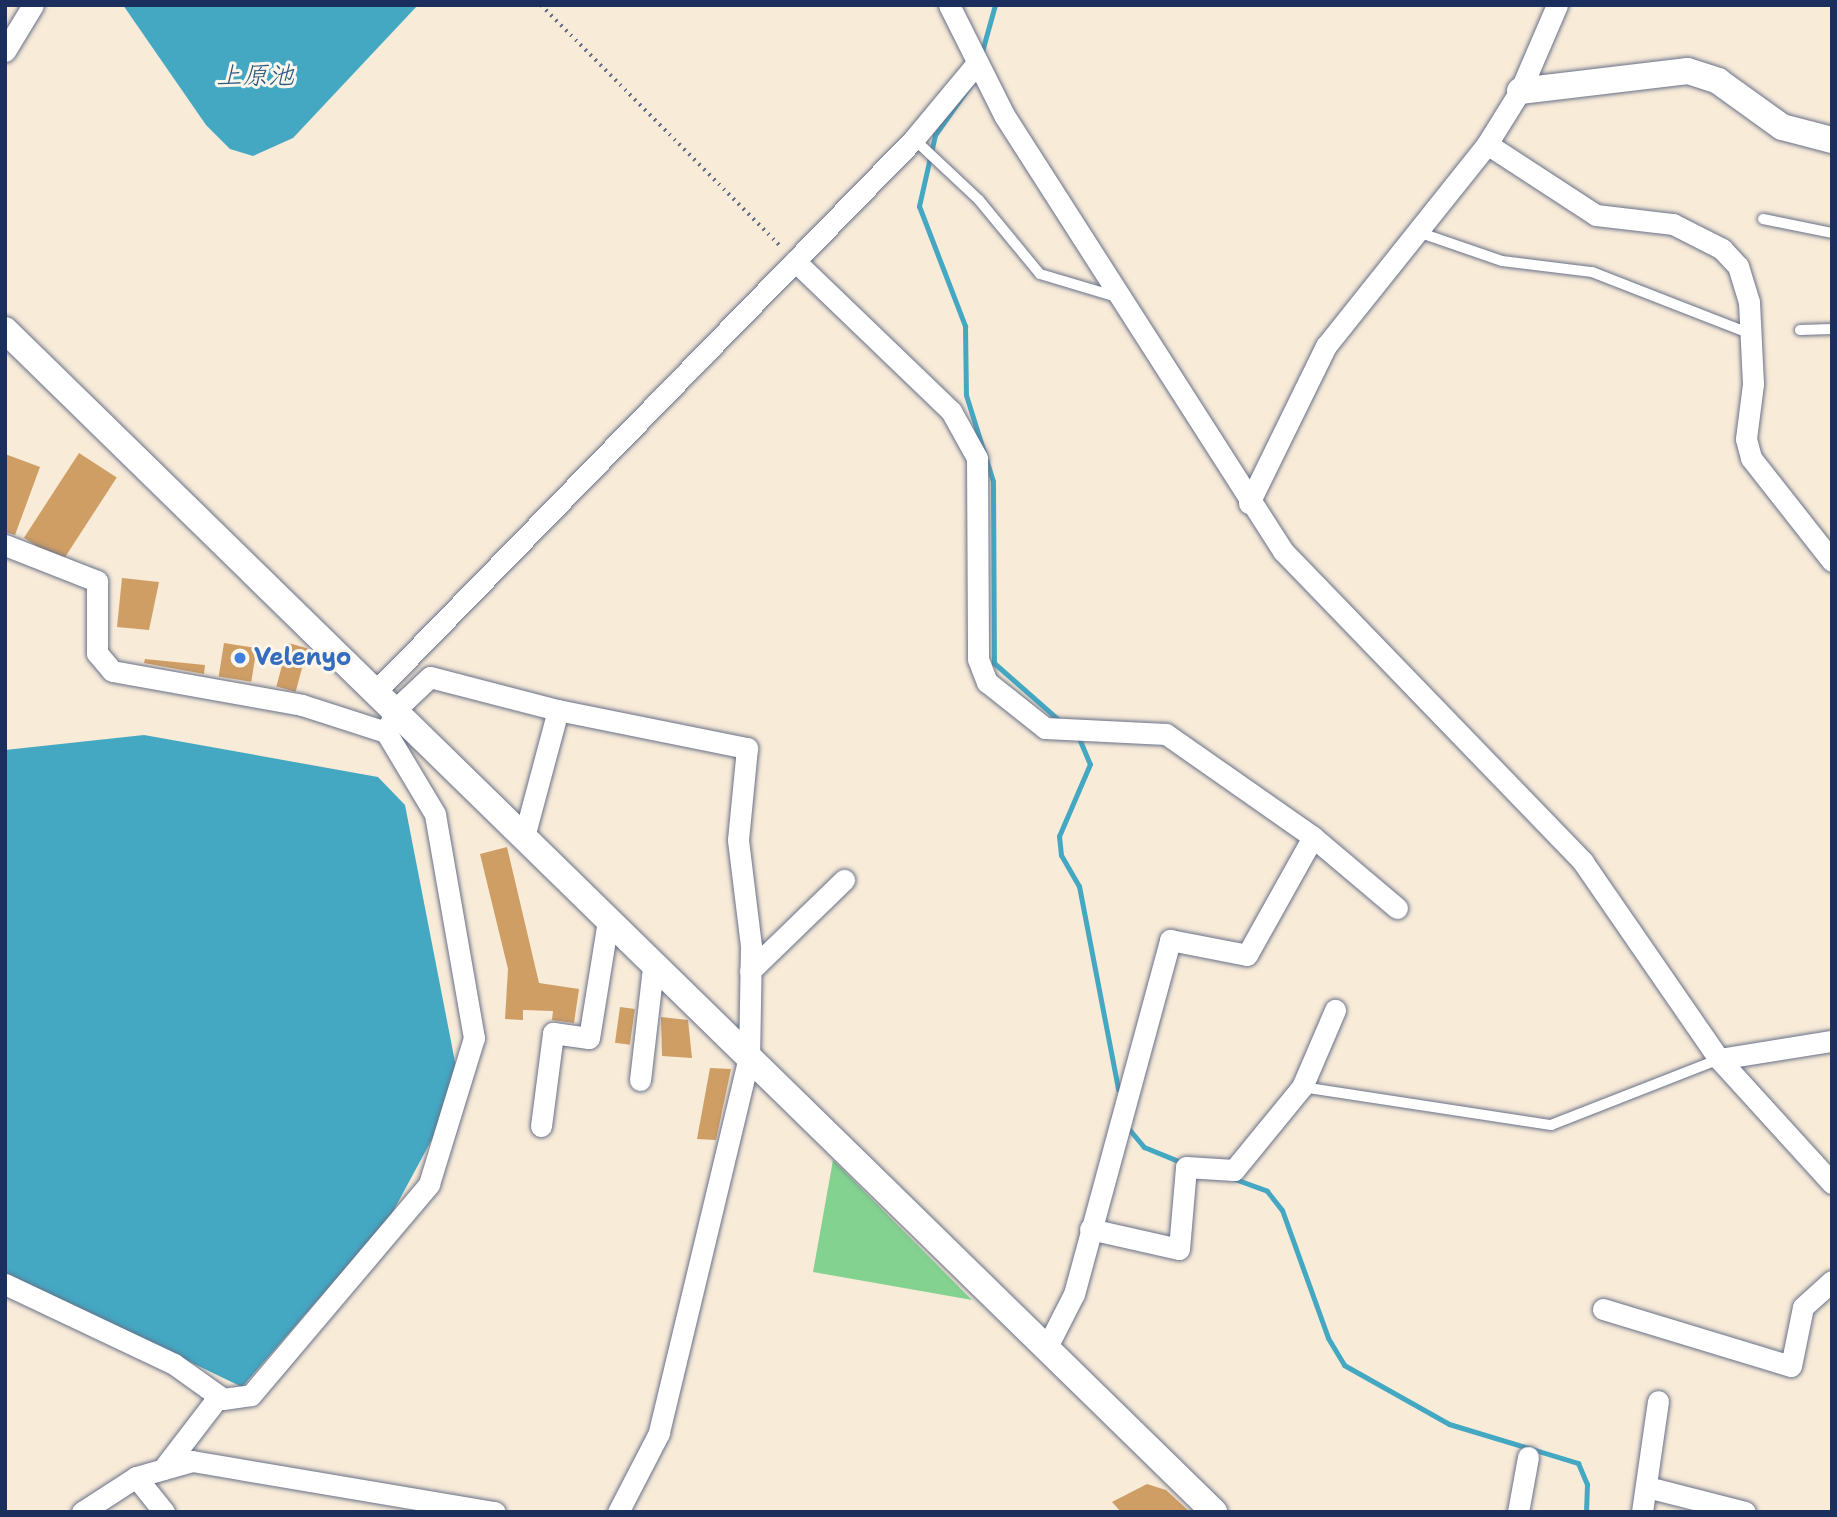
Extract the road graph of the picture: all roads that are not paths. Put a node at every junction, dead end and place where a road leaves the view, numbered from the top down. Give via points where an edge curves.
1 (33, 5) edge
2 (949, 5) edge
3 (1557, 5) edge
4 (5, 51) edge
5 (977, 63) junction
6 (1520, 91) junction
7 (914, 139) junction
8 (1832, 140) edge
9 (1487, 144) junction
10 (1763, 219) dead end
11 (1412, 230) junction
12 (1832, 233) edge
13 (795, 261) junction
14 (1120, 298) junction
15 (1832, 329) edge
16 (5, 330) edge
17 (1800, 330) dead end
18 (1751, 334) junction
19 (1249, 503) junction
20 (5, 545) edge
21 (1832, 561) edge
22 (378, 689) junction
23 (397, 708) junction
24 (558, 710) junction
25 (386, 732) junction
26 (524, 837) junction
27 (1313, 837) junction
28 (844, 880) dead end
29 (1397, 908) dead end
30 (608, 921) junction
31 (653, 968) junction
32 (750, 971) junction
33 (1335, 1010) dead end
34 (1832, 1041) edge
35 (749, 1057) junction
36 (1719, 1059) junction
37 (640, 1080) dead end
38 (1302, 1087) junction
39 (541, 1126) dead end
40 (1832, 1183) edge
41 (1090, 1229) junction
42 (1832, 1281) edge
43 (5, 1284) edge
44 (1603, 1309) dead end
45 (1047, 1347) junction
46 (219, 1396) junction
47 (1658, 1401) dead end
48 (1528, 1457) dead end
49 (163, 1469) junction
50 (136, 1477) junction
51 (1647, 1487) junction
52 (82, 1512) edge
53 (164, 1512) edge
54 (495, 1512) edge
55 (618, 1512) edge
56 (1213, 1512) edge
57 (1518, 1512) edge
58 (1643, 1512) edge
59 (1745, 1512) edge

1 - 4 street
2 - 5 street
3 - 6 street
5 - 7 street
5 - 14 street
6 - 8 street via 1688,71 1718,81 1782,127
6 - 9 street
7 - 13 street
7 - 14 lane via 979,200 1040,274
9 - 11 street
9 - 18 street via 1596,215 1673,224 1722,249 1738,266
10 - 12 lane
11 - 18 lane via 1502,261 1592,272
11 - 19 street via 1325,346
13 - 22 street
13 - 27 street via 951,411 977,458 978,659 987,682 1045,728 1166,734
14 - 19 street
15 - 17 lane
16 - 22 street
18 - 21 street via 1746,419 1751,458
19 - 36 street via 1283,551 1583,862
20 - 25 street via 97,581 97,653 112,671 302,705
22 - 23 street
23 - 24 street via 430,677
23 - 25 street
23 - 26 street
24 - 26 street
24 - 32 street via 747,748 738,840
25 - 46 street via 435,814 474,1038 469,1070 429,1184 251,1395
26 - 30 street
27 - 29 street
27 - 41 street via 1247,955 1170,940
28 - 32 street
30 - 31 street
30 - 39 street via 589,1038 552,1033
31 - 35 street
31 - 37 street
32 - 35 street
33 - 38 street
34 - 36 street
35 - 45 street
35 - 55 street via 659,1433
36 - 38 lane via 1551,1125
36 - 40 street
38 - 41 street via 1234,1170 1186,1167 1179,1249
41 - 45 street via 1073,1294
42 - 44 street via 1802,1307 1791,1366
43 - 46 street via 174,1364
45 - 56 street
46 - 49 street
47 - 51 street
48 - 57 street
49 - 50 street
49 - 54 street via 192,1461
50 - 52 street
50 - 53 street
51 - 58 street
51 - 59 street

